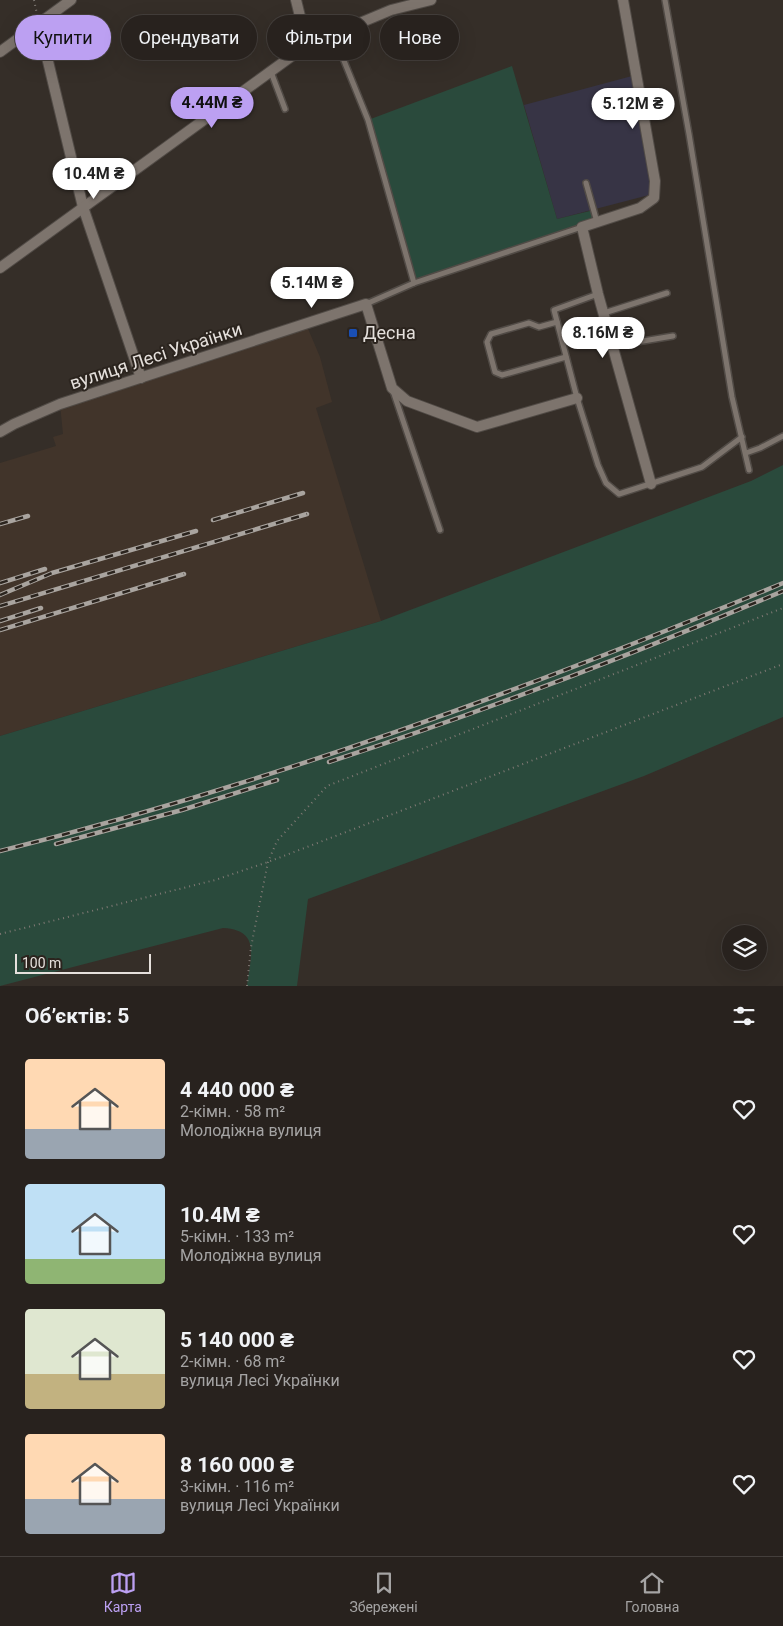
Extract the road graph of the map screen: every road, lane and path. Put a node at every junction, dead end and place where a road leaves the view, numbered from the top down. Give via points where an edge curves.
1 (34, 0) edge
2 (72, 0) edge
3 (296, 0) edge
4 (431, 0) edge
5 (623, 0) edge
6 (665, 0) edge
7 (37, 15) edge
8 (51, 15) edge
9 (299, 15) edge
10 (370, 19) edge
11 (15, 41) edge
12 (0, 52) edge
13 (48, 60) edge
14 (285, 60) edge
15 (344, 60) edge
16 (270, 71) junction
17 (286, 109) dead end
18 (586, 183) dead end
19 (83, 206) junction
20 (597, 222) junction
21 (582, 227) junction
22 (0, 268) edge
23 (414, 283) junction
24 (667, 292) dead end
25 (598, 294) junction
26 (366, 304) junction
27 (604, 313) junction
28 (557, 322) junction
29 (673, 336) dead end
30 (613, 346) junction
31 (566, 356) junction
32 (141, 378) junction
33 (392, 388) junction
34 (577, 398) junction
35 (0, 432) edge
36 (783, 436) edge
37 (742, 437) junction
38 (746, 453) junction
39 (749, 470) dead end
40 (651, 484) junction
41 (440, 530) dead end
42 (783, 608) edge
43 (783, 664) edge
44 (268, 862) junction
45 (0, 934) edge
46 (247, 986) edge

1 - 7 path
2 - 8 street
3 - 9 street
4 - 10 street
5 - 20 street via 655,181 654,198 640,208
6 - 37 lane via 732,397
11 - 12 street
13 - 19 street
14 - 16 street
15 - 23 lane via 368,120
16 - 17 lane
16 - 19 street
18 - 20 lane
19 - 22 street
19 - 32 street
20 - 21 street
21 - 23 lane
21 - 25 street
23 - 26 lane
24 - 27 lane
25 - 27 street
25 - 28 lane via 554,310
26 - 32 street, вулиця Лесі Українки
26 - 33 street
27 - 30 street
28 - 31 lane
28 - 31 lane via 539,327 529,323 491,334 487,342 495,372 502,375
29 - 30 lane
30 - 40 street
31 - 34 lane
32 - 35 street, вулиця Лесі Українки via 60,404
33 - 34 street via 407,401 477,427
33 - 41 lane
34 - 40 lane via 606,483 620,494
36 - 38 lane
37 - 38 lane
37 - 40 lane via 702,468
38 - 39 lane
42 - 44 path via 332,782 277,841
43 - 44 path
44 - 45 path via 215,880
44 - 46 path via 251,947

